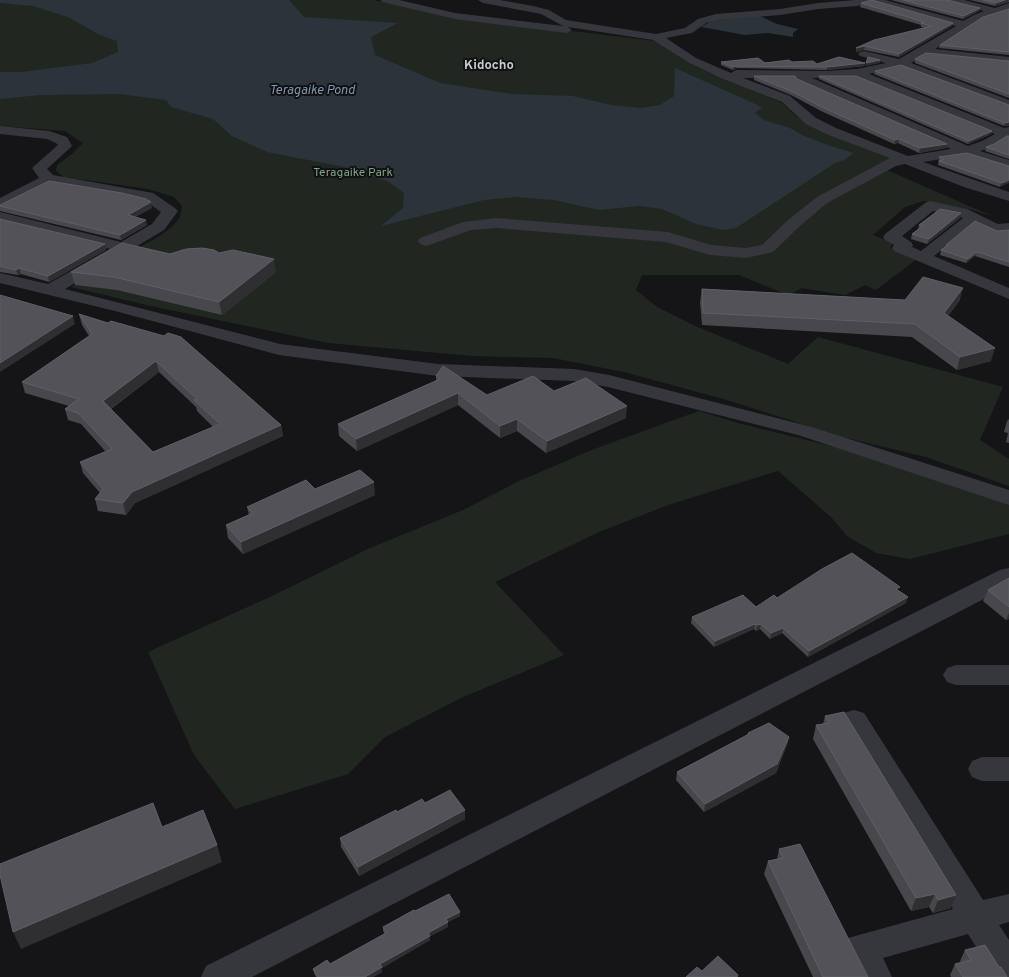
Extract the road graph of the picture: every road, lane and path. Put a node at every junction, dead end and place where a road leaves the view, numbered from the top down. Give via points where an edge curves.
1 (386, 0) edge
2 (483, 0) edge
3 (869, 0) edge
4 (874, 0) edge
5 (951, 0) edge
6 (1009, 6) edge
7 (992, 10) junction
8 (964, 25) junction
9 (651, 36) junction
10 (923, 51) junction
11 (1009, 51) edge
12 (864, 54) edge
13 (1004, 60) edge
14 (901, 62) junction
15 (986, 68) edge
16 (857, 73) junction
17 (725, 76) junction
18 (794, 76) junction
19 (974, 77) edge
20 (963, 86) junction
21 (1009, 104) edge
22 (0, 130) edge
23 (24, 132) junction
24 (1008, 133) edge
25 (0, 142) edge
26 (967, 151) junction
27 (908, 160) junction
28 (1009, 166) edge
29 (48, 179) junction
30 (1009, 197) edge
31 (0, 204) edge
32 (0, 217) edge
33 (974, 217) junction
34 (1009, 228) edge
35 (426, 241) dead end
36 (124, 247) junction
37 (922, 258) junction
38 (1009, 276) edge
39 (9, 281) edge
40 (49, 291) junction
41 (1002, 291) edge
42 (0, 293) edge
43 (1009, 498) edge
44 (1009, 576) edge
45 (956, 675) dead end
46 (1009, 675) edge
47 (854, 721) dead end
48 (1009, 908) edge
49 (976, 917) junction
50 (1009, 970) edge
51 (218, 977) edge
52 (875, 977) edge

1 - 9 street via 483,20 581,32
2 - 9 street via 533,8 563,23
3 - 9 street via 780,12 716,17 702,21 688,31
4 - 8 street
5 - 7 street
6 - 7 street
7 - 8 street
8 - 10 street
9 - 17 street
10 - 13 street
10 - 14 street
11 - 13 street
12 - 14 street
13 - 15 street
14 - 16 street
14 - 20 street
16 - 18 street
16 - 24 street
17 - 18 street
17 - 27 street via 786,99 811,121 831,131
18 - 26 street
19 - 20 street
20 - 21 street
22 - 23 street
23 - 25 street
23 - 29 street via 62,140 65,146 39,168
24 - 26 street
26 - 27 street
26 - 28 street
27 - 30 street
27 - 35 street via 892,162 822,200 767,249 746,253 710,250 668,237 496,223 469,225
29 - 31 street
29 - 36 street via 148,196 170,211 158,228
32 - 36 street
33 - 34 street via 996,229
33 - 37 street
33 - 37 street via 930,206 891,237 905,245 900,248
36 - 40 street
37 - 41 street
38 - 41 street
39 - 40 street
39 - 42 street
40 - 43 street via 279,349 438,370 574,375 608,382 805,431
44 - 51 street
45 - 46 street
47 - 49 street
48 - 49 street
49 - 50 street
49 - 52 street via 860,949

